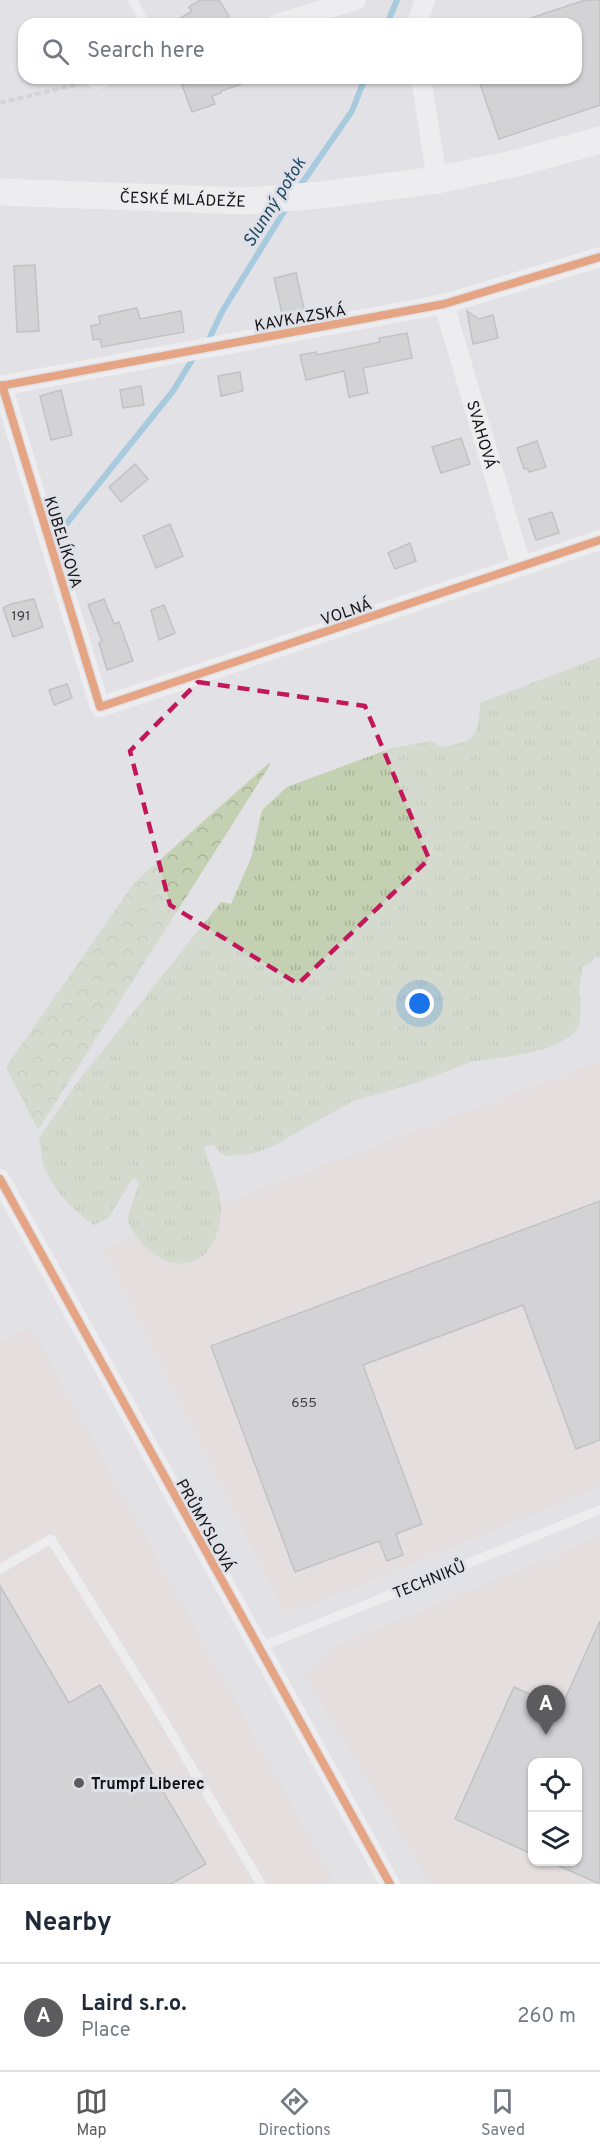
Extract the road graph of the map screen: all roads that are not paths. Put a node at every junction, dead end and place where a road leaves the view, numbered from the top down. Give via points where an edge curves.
1 (133, 0) edge
2 (356, 0) edge
3 (425, 0) edge
4 (142, 18) edge
5 (298, 18) edge
6 (419, 18) edge
7 (422, 84) edge
8 (600, 140) edge
9 (437, 180) junction
10 (0, 192) edge
11 (600, 257) edge
12 (444, 304) junction
13 (1, 385) edge
14 (600, 540) edge
15 (521, 566) junction
16 (100, 707) joint
17 (0, 1179) edge
18 (600, 1510) edge
19 (0, 1569) edge
20 (258, 1648) junction
21 (261, 1884) edge
22 (390, 1884) edge

1 - 4 lane
2 - 5 street
3 - 6 street
7 - 9 street
8 - 9 street, ČESKÉ MLÁDEŽE
9 - 10 street, ČESKÉ MLÁDEŽE via 247,201
11 - 12 street, KAVKAZSKÁ
12 - 13 street, KAVKAZSKÁ
12 - 15 street, SVAHOVÁ
13 - 16 street, KUBELÍKOVA
14 - 15 street, VOLNÁ
15 - 16 street, VOLNÁ
17 - 20 street, PRŮMYSLOVÁ
18 - 20 lane, TECHNIKŮ
19 - 21 lane via 51,1539
20 - 22 street, PRŮMYSLOVÁ

